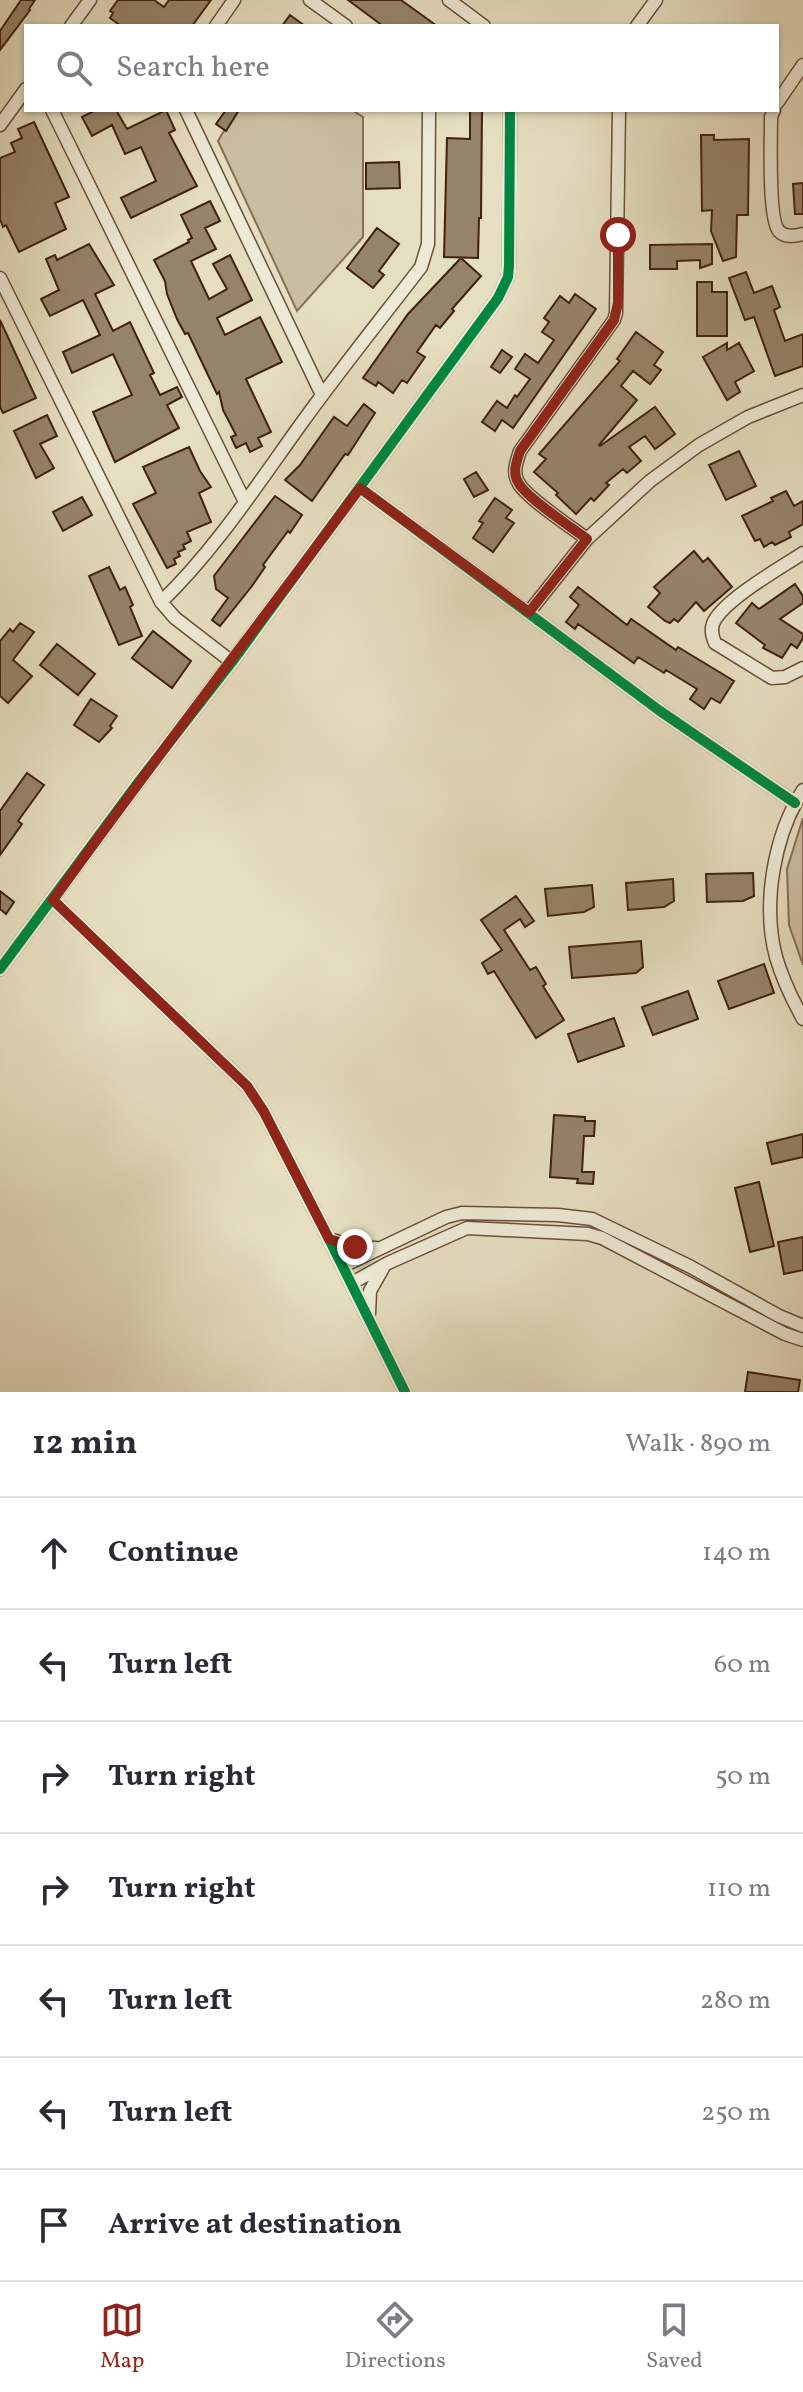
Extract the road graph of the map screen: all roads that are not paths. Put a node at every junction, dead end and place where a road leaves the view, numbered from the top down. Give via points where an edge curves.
1 (90, 0) edge
2 (234, 0) edge
3 (310, 0) edge
4 (656, 0) edge
5 (451, 1) edge
6 (72, 24) edge
7 (217, 24) edge
8 (343, 24) edge
9 (481, 24) edge
10 (638, 24) edge
11 (803, 65) edge
12 (24, 92) edge
13 (779, 100) edge
14 (53, 112) edge
15 (187, 112) edge
16 (429, 112) edge
17 (510, 112) edge
18 (619, 112) edge
19 (773, 112) edge
20 (0, 125) edge
21 (803, 234) edge
22 (0, 278) edge
23 (322, 395) junction
24 (803, 395) edge
25 (360, 488) junction
26 (245, 502) junction
27 (587, 539) junction
28 (803, 553) edge
29 (161, 602) junction
30 (529, 612) junction
31 (232, 662) junction
32 (803, 668) edge
33 (803, 790) edge
34 (795, 803) junction
35 (53, 900) junction
36 (0, 969) edge
37 (803, 1019) edge
38 (329, 1239) junction
39 (385, 1247) junction
40 (388, 1263) junction
41 (343, 1266) junction
42 (352, 1283) junction
43 (369, 1318) junction
44 (803, 1326) edge
45 (803, 1340) edge
46 (405, 1392) edge

1 - 6 street
2 - 7 street
3 - 8 street
4 - 10 street
5 - 9 street
11 - 13 street
12 - 20 street
14 - 26 street
15 - 23 street
16 - 23 street via 424,261
17 - 25 street via 509,266 504,287
18 - 27 street via 614,320 520,451 515,467 524,489
19 - 21 street via 773,218 781,233
22 - 29 street
23 - 26 street
24 - 27 street via 748,417 699,445
25 - 30 street
25 - 31 street
26 - 29 street
27 - 30 street
28 - 32 street via 745,593 717,617 712,630 715,643 772,678
29 - 31 street
30 - 34 street via 660,711
31 - 35 street
33 - 34 street
34 - 37 street via 772,874 772,926 776,955
35 - 36 street
35 - 38 street via 247,1086
38 - 39 street via 361,1249
38 - 41 street
39 - 41 street
39 - 44 street via 462,1213 592,1219
40 - 42 street
40 - 43 street via 370,1291
40 - 45 street via 467,1228 588,1234
41 - 42 street
42 - 43 street
43 - 46 street

